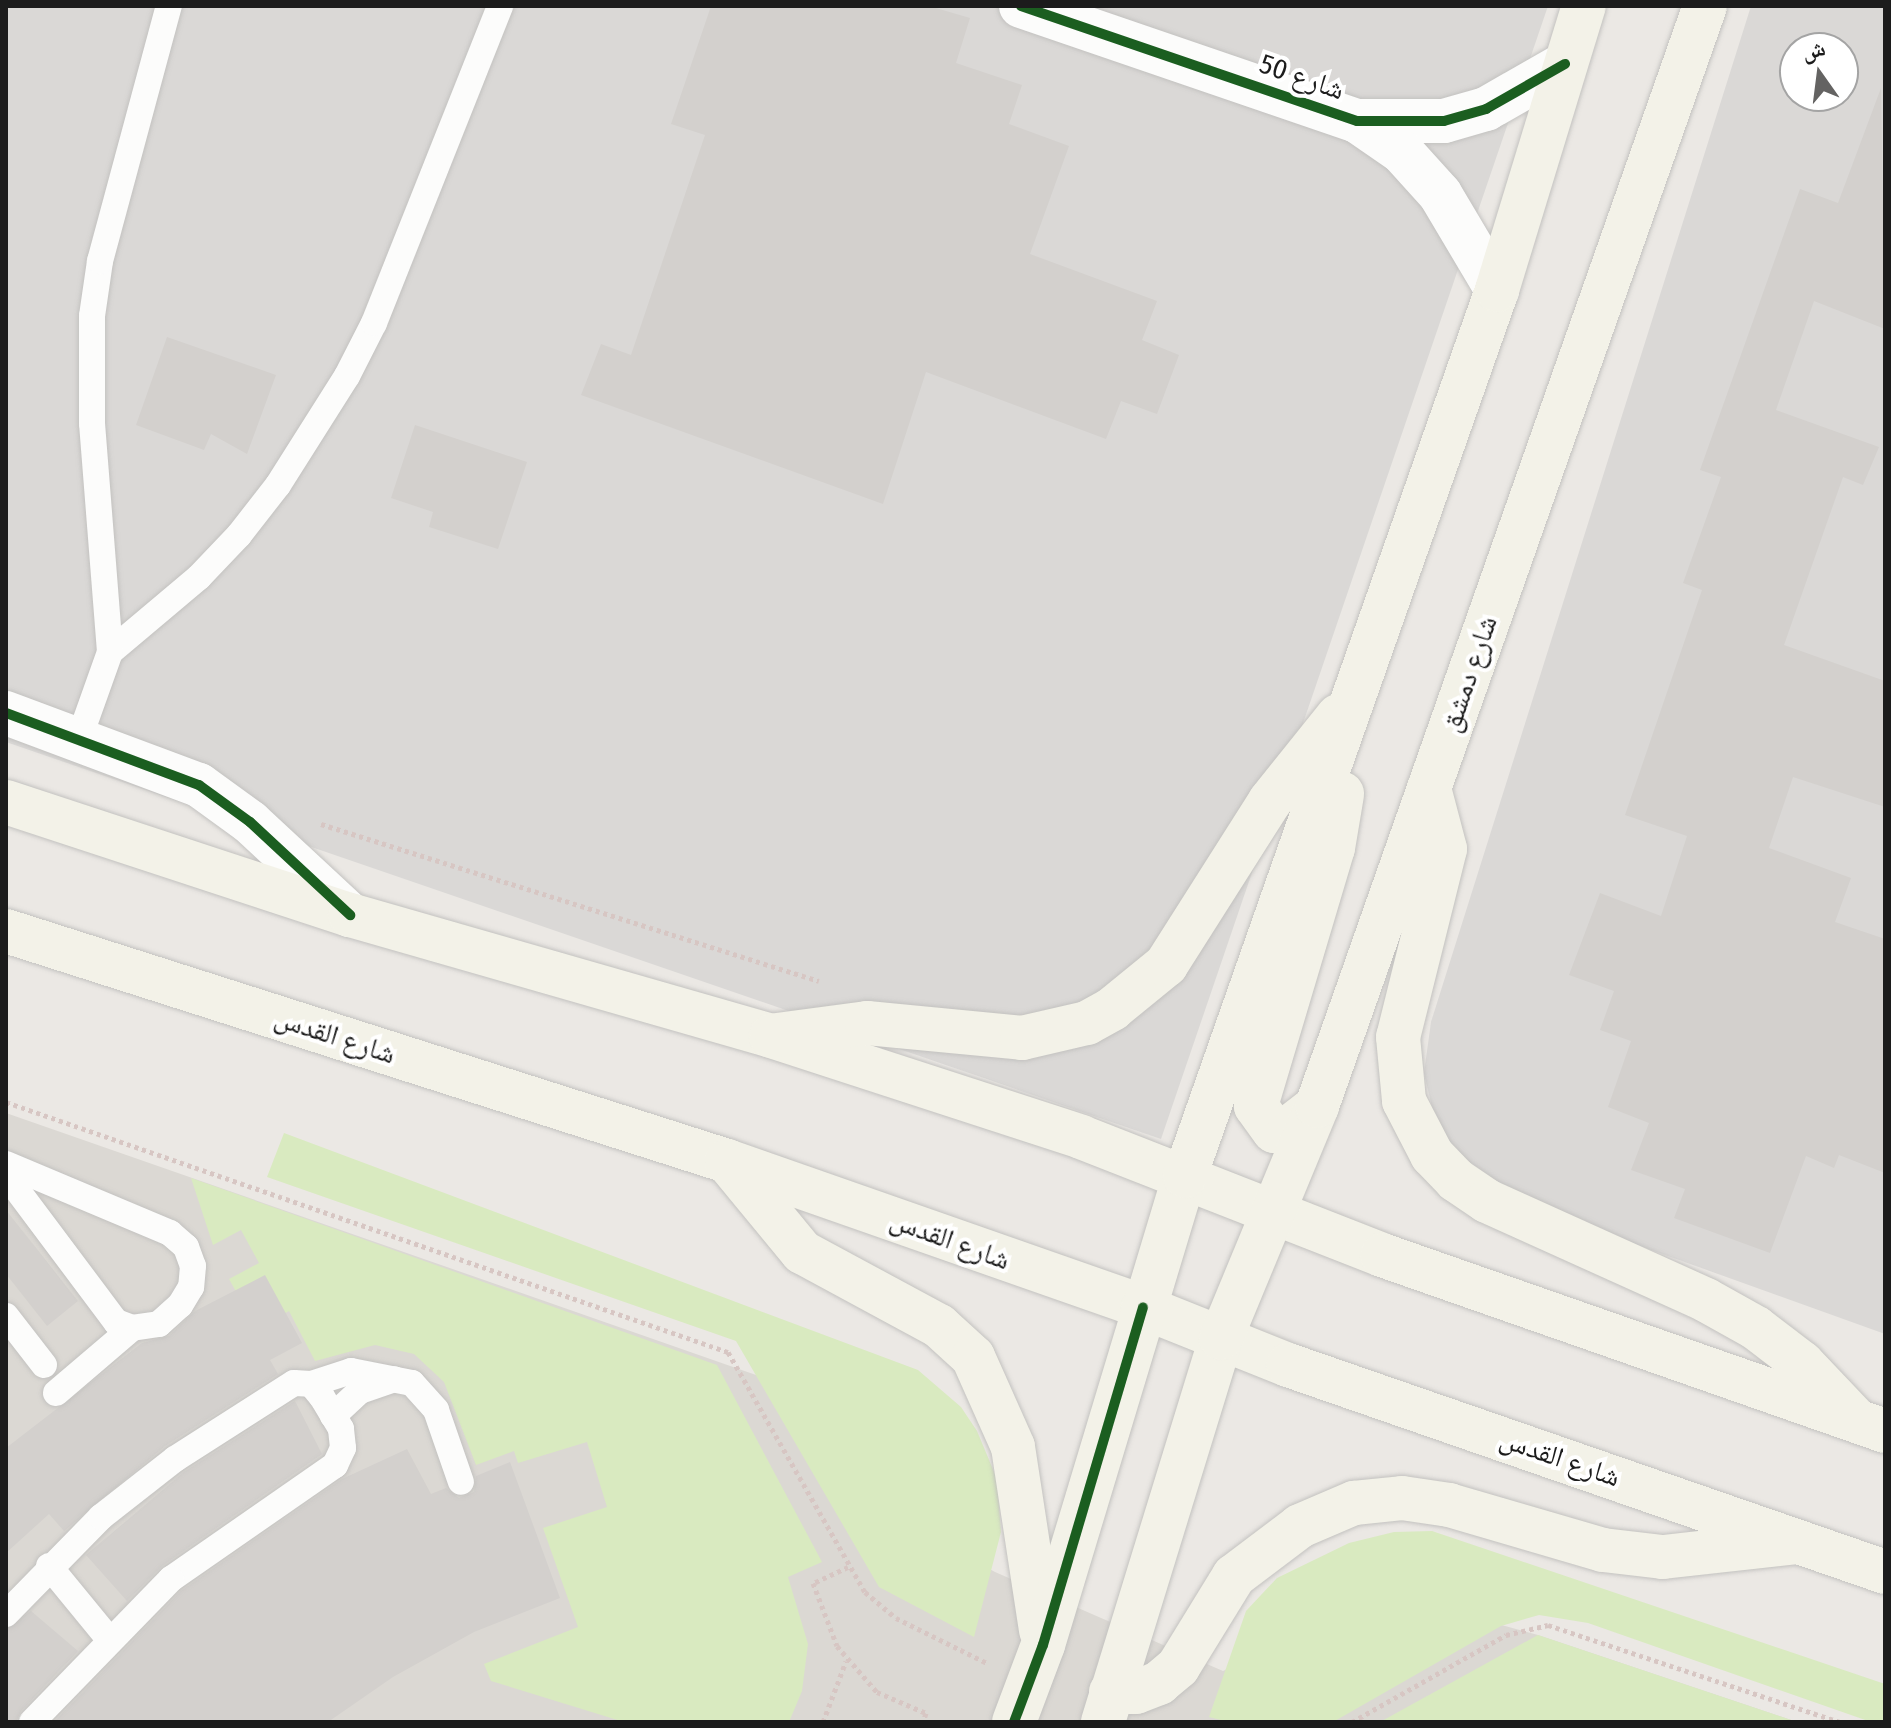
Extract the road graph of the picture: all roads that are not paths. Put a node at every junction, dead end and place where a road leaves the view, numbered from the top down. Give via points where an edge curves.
1 (169, 6) edge
2 (500, 6) edge
3 (1021, 6) edge
4 (1584, 6) edge
5 (1705, 6) edge
6 (1565, 64) junction
7 (1357, 121) junction
8 (1497, 290) junction
9 (110, 652) junction
10 (6, 713) edge
11 (1342, 724) junction
12 (79, 739) junction
13 (1429, 788) junction
14 (6, 802) edge
15 (350, 915) junction
16 (6, 931) edge
17 (771, 1036) junction
18 (1317, 1106) junction
19 (727, 1161) junction
20 (6, 1164) edge
21 (6, 1175) edge
22 (1185, 1176) junction
23 (1274, 1210) junction
24 (1143, 1307) junction
25 (6, 1316) edge
26 (132, 1328) junction
27 (1221, 1338) junction
28 (44, 1365) dead end
29 (394, 1379) junction
30 (311, 1384) junction
31 (56, 1393) dead end
32 (333, 1416) junction
33 (1872, 1427) edge
34 (461, 1482) dead end
35 (1803, 1541) junction
36 (49, 1566) junction
37 (1885, 1572) edge
38 (6, 1614) edge
39 (109, 1639) junction
40 (1028, 1683) edge
41 (1107, 1707) edge
42 (32, 1722) edge

1 - 9 lane via 100,261 92,316 92,423
2 - 9 lane via 374,323 347,376 278,485 239,535 199,577
3 - 7 street, شارع 50
4 - 6 main road
5 - 13 main road, شارع دمشق
6 - 7 street, شارع 50 via 1486,109 1444,121
6 - 8 main road
7 - 8 street, شارع 50 via 1402,152 1440,194
8 - 11 main road
9 - 12 lane
10 - 12 street
11 - 17 main road via 1270,801 1166,965 1087,1023 1022,1038 867,1023 815,1026
11 - 18 main road via 1340,820 1256,1106 1274,1131 1289,1128
11 - 22 main road
12 - 15 street via 171,771 225,802
13 - 18 main road, شارع دمشق
13 - 33 main road via 1445,849 1398,1048 1404,1101 1432,1155 1487,1201 1756,1328
14 - 15 main road
15 - 17 main road
16 - 19 main road, شارع القدس
17 - 22 main road
18 - 23 main road, شارع دمشق
19 - 24 main road, شارع القدس
19 - 40 main road via 802,1252 939,1326 973,1357 1002,1411 1013,1447
20 - 26 lane via 170,1233 186,1247 193,1266 191,1287 180,1305 159,1324
21 - 26 lane via 103,1312
22 - 23 main road
22 - 24 main road
23 - 27 main road, شارع دمشق
23 - 33 main road via 1382,1255
24 - 27 main road, شارع القدس
24 - 40 main road
25 - 28 lane
26 - 31 lane
27 - 35 main road, شارع القدس
27 - 41 main road, شارع دمشق
29 - 30 lane via 351,1371
29 - 32 lane via 360,1391
29 - 34 lane via 427,1394
30 - 32 lane
30 - 36 lane via 294,1383 279,1391 175,1459
32 - 39 lane via 343,1448 335,1465 182,1570
35 - 37 main road, شارع القدس
35 - 41 main road via 1663,1557 1603,1550 1449,1505 1402,1498 1354,1503 1300,1526 1234,1576 1178,1667 1159,1683
36 - 38 lane
36 - 39 lane
39 - 42 lane

